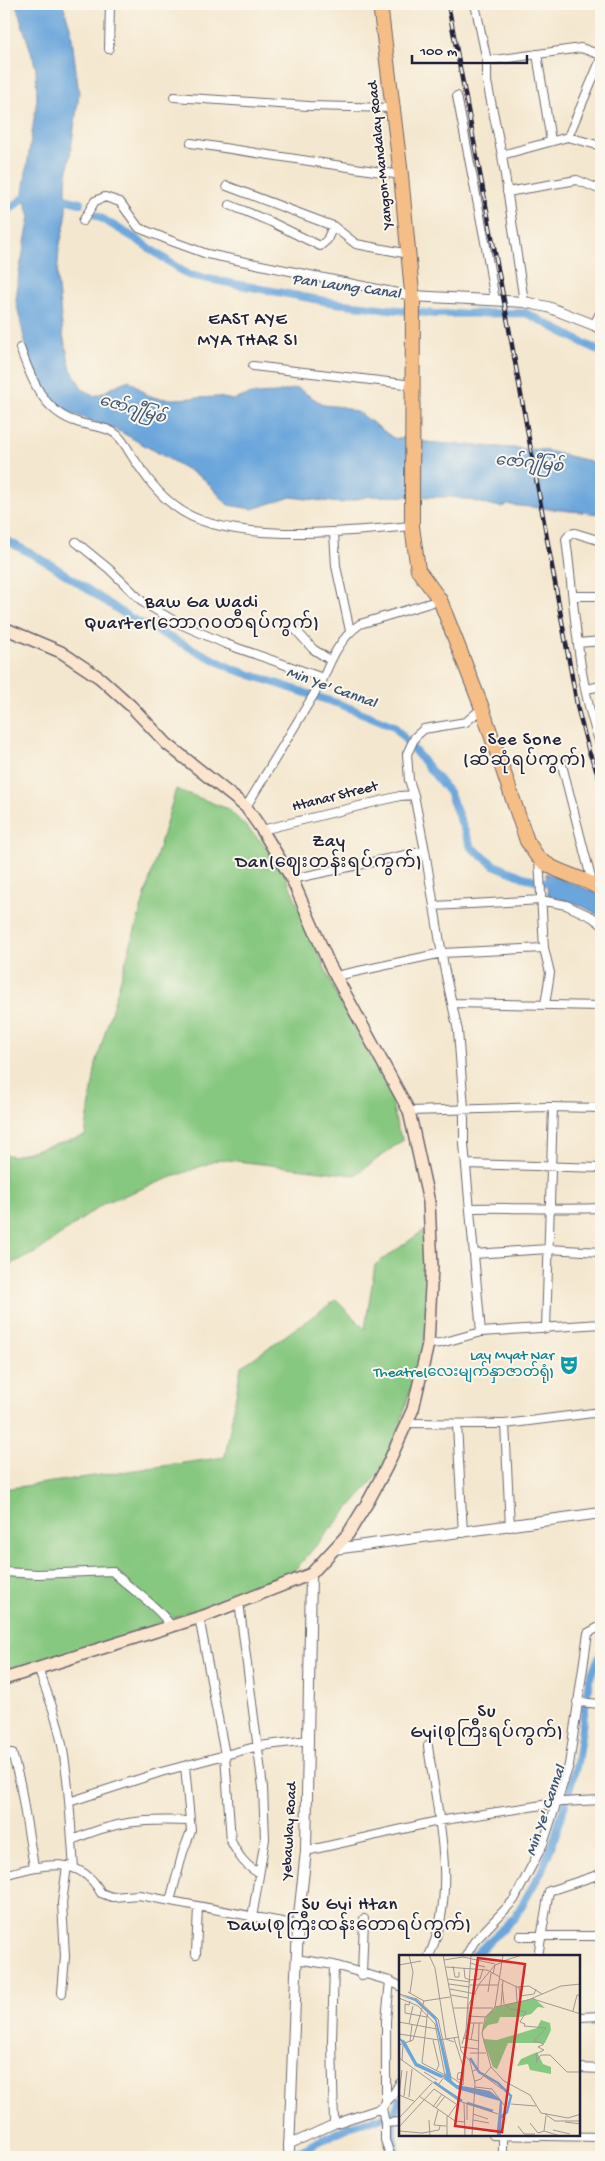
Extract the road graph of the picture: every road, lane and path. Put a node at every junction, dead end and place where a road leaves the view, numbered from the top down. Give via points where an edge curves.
1 (110, 4) edge
2 (380, 4) edge
3 (475, 4) edge
4 (109, 48) dead end
5 (537, 54) junction
6 (601, 54) edge
7 (601, 59) edge
8 (486, 61) junction
9 (457, 96) dead end
10 (174, 97) dead end
11 (393, 108) junction
12 (568, 137) junction
13 (551, 141) junction
14 (191, 144) dead end
15 (601, 146) edge
16 (502, 154) junction
17 (401, 175) junction
18 (227, 186) dead end
19 (601, 190) edge
20 (507, 192) junction
21 (230, 205) dead end
22 (83, 221) dead end
23 (333, 226) junction
24 (409, 254) junction
25 (412, 299) junction
26 (495, 301) junction
27 (524, 302) junction
28 (601, 311) edge
29 (598, 327) edge
30 (20, 348) dead end
31 (253, 366) dead end
32 (413, 385) junction
33 (412, 526) junction
34 (334, 533) junction
35 (601, 541) edge
36 (76, 542) dead end
37 (574, 596) junction
38 (601, 596) edge
39 (440, 600) junction
40 (4, 628) edge
41 (294, 628) dead end
42 (350, 631) junction
43 (601, 641) edge
44 (578, 643) junction
45 (330, 660) junction
46 (322, 679) junction
47 (601, 686) edge
48 (586, 689) junction
49 (482, 708) junction
50 (601, 746) edge
51 (561, 761) dead end
52 (414, 795) junction
53 (246, 807) junction
54 (262, 830) junction
55 (425, 851) junction
56 (539, 863) junction
57 (292, 879) junction
58 (596, 885) edge
59 (541, 898) junction
60 (434, 906) junction
61 (601, 924) edge
62 (544, 948) junction
63 (442, 953) junction
64 (336, 976) junction
65 (452, 1003) junction
66 (545, 1005) junction
67 (601, 1006) edge
68 (553, 1107) junction
69 (464, 1108) junction
70 (601, 1108) edge
71 (409, 1111) junction
72 (466, 1164) junction
73 (551, 1166) junction
74 (601, 1168) edge
75 (470, 1208) junction
76 (601, 1208) edge
77 (549, 1210) junction
78 (548, 1249) junction
79 (601, 1252) edge
80 (474, 1254) junction
81 (601, 1324) edge
82 (546, 1329) junction
83 (481, 1332) junction
84 (428, 1344) junction
85 (601, 1412) edge
86 (407, 1423) junction
87 (505, 1424) junction
88 (457, 1425) junction
89 (601, 1513) edge
90 (510, 1527) junction
91 (463, 1533) junction
92 (334, 1549) junction
93 (4, 1572) edge
94 (311, 1574) junction
95 (239, 1602) junction
96 (199, 1617) junction
97 (171, 1626) junction
98 (601, 1626) edge
99 (38, 1668) junction
100 (4, 1679) edge
101 (577, 1702) junction
102 (601, 1704) edge
103 (309, 1740) junction
104 (259, 1746) junction
105 (428, 1746) dead end
106 (4, 1754) edge
107 (225, 1755) junction
108 (185, 1766) junction
109 (601, 1800) edge
110 (69, 1802) junction
111 (559, 1802) junction
112 (438, 1821) junction
113 (190, 1822) junction
114 (72, 1840) junction
115 (306, 1851) junction
116 (34, 1867) junction
117 (70, 1867) junction
118 (259, 1873) junction
119 (600, 1874) edge
120 (4, 1875) edge
121 (601, 1889) edge
122 (170, 1901) junction
123 (198, 1907) junction
124 (252, 1918) junction
125 (364, 1918) dead end
126 (298, 1926) junction
127 (520, 1936) dead end
128 (540, 1936) junction
129 (601, 1936) edge
130 (196, 1954) dead end
131 (429, 1955) edge
132 (467, 1955) edge
133 (538, 1955) edge
134 (296, 1958) junction
135 (334, 1965) junction
136 (362, 1975) junction
137 (390, 1982) junction
138 (399, 1986) edge
139 (62, 1993) dead end
140 (601, 2016) edge
141 (580, 2017) edge
142 (580, 2068) edge
143 (601, 2069) edge
144 (399, 2084) edge
145 (384, 2105) junction
146 (399, 2122) edge
147 (385, 2123) junction
148 (334, 2124) junction
149 (503, 2136) edge
150 (552, 2136) edge
151 (601, 2137) edge
152 (288, 2151) edge
153 (391, 2157) edge
154 (503, 2157) edge

1 - 4 street
2 - 11 highway, Yangon-Mandalay Road
3 - 8 street
5 - 6 street via 580,48
5 - 8 street
5 - 13 street
7 - 12 street
8 - 16 street via 487,82
9 - 26 street
10 - 11 street
11 - 17 highway, Yangon-Mandalay Road
12 - 13 street
12 - 15 street
13 - 16 street
14 - 17 street
16 - 20 street
17 - 24 highway, Yangon-Mandalay Road
18 - 23 street
19 - 20 street via 577,180
20 - 27 street
21 - 23 street via 320,246 327,240
22 - 25 street via 95,201 105,197 120,202 140,228 207,254
23 - 24 street via 356,244
24 - 25 highway, Yangon-Mandalay Road
25 - 26 street
25 - 32 highway, Yangon-Mandalay Road
26 - 27 street
27 - 29 street via 548,307
28 - 29 street
30 - 34 street via 35,388 57,413 119,436 151,485 176,508 202,522 242,530
31 - 32 street
32 - 33 highway, Yangon-Mandalay Road
33 - 34 street
33 - 39 highway via 418,570
34 - 42 street via 336,566
35 - 37 street via 575,533 566,539
36 - 46 street via 144,603 178,623
37 - 38 street
37 - 44 street
39 - 42 street via 360,624
39 - 49 highway
40 - 53 main road via 62,652 100,678 167,744
41 - 45 street via 313,649
42 - 45 street
43 - 44 street
44 - 48 street
45 - 46 street
46 - 53 street
47 - 48 street
48 - 50 street via 593,726
49 - 52 street via 466,722 424,729 415,737 407,754
49 - 56 highway via 527,841
51 - 58 street
52 - 54 street, Htanar Street
52 - 55 street
53 - 54 main road
54 - 57 main road
55 - 57 street
55 - 60 street
56 - 58 highway
56 - 59 street
57 - 64 main road
59 - 60 street
59 - 61 street via 566,905
59 - 62 street
60 - 63 street
62 - 63 street
62 - 66 street via 550,973
63 - 64 street
63 - 65 street
64 - 71 main road
65 - 66 street
65 - 69 street via 458,1031
66 - 67 street
68 - 69 street
68 - 70 street
68 - 73 street
69 - 71 street
69 - 72 street
71 - 84 main road via 429,1202 432,1267
72 - 73 street
72 - 75 street
73 - 74 street
73 - 77 street
75 - 77 street
75 - 80 street
76 - 77 street
77 - 78 street
78 - 79 street
78 - 80 street
78 - 82 street
80 - 83 street
81 - 82 street
82 - 83 street
83 - 84 street
84 - 86 main road
85 - 87 street
86 - 88 street
86 - 92 main road via 369,1500 348,1534
87 - 88 street
87 - 90 street
88 - 91 street
89 - 90 street
90 - 91 street
91 - 92 street
92 - 94 main road
93 - 97 street via 112,1571 161,1612
94 - 95 main road
94 - 103 street, Yebawlay Road
95 - 96 main road
95 - 104 street
96 - 97 main road
96 - 107 street
97 - 99 main road
98 - 101 street via 588,1632
99 - 100 main road
99 - 110 street via 56,1718
101 - 102 street
101 - 111 street via 569,1765
103 - 104 street
103 - 115 street, Yebawlay Road
104 - 107 street
104 - 118 street via 265,1839
105 - 112 street
106 - 116 street via 12,1752
107 - 108 street
107 - 118 street via 231,1841 249,1868
108 - 110 street
108 - 113 street
109 - 111 street
110 - 114 street
111 - 112 street
111 - 132 street via 543,1844 514,1900 474,1942
112 - 115 street
112 - 131 street via 445,1896
113 - 114 street via 133,1820 94,1830
113 - 122 street via 191,1831
114 - 117 street
115 - 126 street, Yebawlay Road
116 - 117 street
116 - 120 street
117 - 122 street via 94,1880 101,1893 112,1897 138,1895
117 - 139 street via 62,1903 65,1956
118 - 124 street
119 - 121 street
119 - 128 street via 549,1891
122 - 123 street
123 - 124 street
123 - 130 street
124 - 126 street
125 - 136 street
126 - 134 street, Yebawlay Road
127 - 128 street
128 - 129 street
128 - 133 street
134 - 135 street
134 - 152 street, Yebawlay Road
135 - 136 street
135 - 148 street
136 - 137 street
137 - 138 street
137 - 145 street
140 - 141 street
142 - 143 street
144 - 145 street
145 - 147 street
145 - 148 street
146 - 147 street
147 - 153 street via 385,2140
148 - 152 street
149 - 154 street
150 - 151 street

